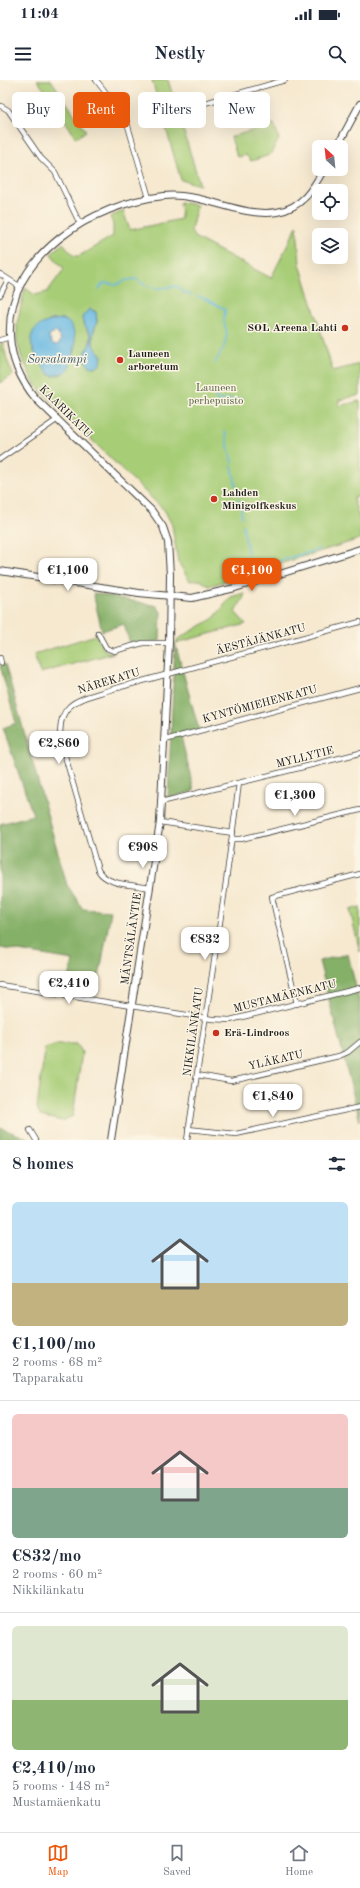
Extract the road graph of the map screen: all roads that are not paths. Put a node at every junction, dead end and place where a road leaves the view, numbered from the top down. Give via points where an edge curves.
1 (96, 80) edge
2 (285, 80) edge
3 (206, 103) edge
4 (360, 104) edge
5 (2, 106) dead end
6 (341, 140) edge
7 (320, 176) edge
8 (149, 198) junction
9 (80, 224) junction
10 (0, 274) edge
11 (8, 280) junction
12 (19, 286) junction
13 (0, 295) edge
14 (10, 337) junction
15 (0, 340) edge
16 (58, 419) junction
17 (0, 459) edge
18 (360, 549) edge
19 (0, 571) edge
20 (170, 597) junction
21 (360, 622) edge
22 (98, 633) dead end
23 (169, 643) junction
24 (168, 675) junction
25 (360, 688) edge
26 (165, 740) junction
27 (360, 753) edge
28 (239, 783) junction
29 (162, 802) junction
30 (360, 810) edge
31 (160, 822) junction
32 (233, 833) junction
33 (232, 839) junction
34 (360, 874) edge
35 (149, 888) junction
36 (0, 985) edge
37 (360, 988) edge
38 (297, 1004) junction
39 (132, 1006) junction
40 (205, 1018) junction
41 (358, 1043) edge
42 (197, 1076) junction
43 (360, 1108) edge
44 (188, 1129) junction
45 (30, 1130) dead end
46 (36, 1140) edge
47 (111, 1140) edge
48 (187, 1140) edge

1 - 8 street via 110,98 123,109
2 - 3 street
4 - 6 street
5 - 9 street via 8,110 41,158 55,172
7 - 8 street, KAARIKATU via 306,198 291,208 278,212 254,212 193,196
8 - 9 street, KAARIKATU via 115,208
9 - 12 street, KAARIKATU via 39,257
10 - 11 street
11 - 12 street
11 - 13 street
12 - 14 street, KAARIKATU via 12,305
14 - 15 street
14 - 16 street, KAARIKATU via 13,357 21,377 36,399
16 - 17 street
16 - 20 street, KAARIKATU via 158,519 168,542
18 - 20 street via 201,597
19 - 20 street
20 - 23 street, MÄNTSÄLÄNTIE
21 - 24 street, ÄESTÄJÄNKATU
22 - 23 street via 106,648 114,651 143,643
23 - 24 street, MÄNTSÄLÄNTIE
24 - 26 street, MÄNTSÄLÄNTIE
24 - 35 street, NÄREKATU via 79,700 69,707 60,722 61,742 100,874 111,881
25 - 26 street, KYNTÖMIEHENKATU
26 - 29 street, MÄNTSÄLÄNTIE
27 - 28 street, MYLLYTIE
28 - 29 street, MYLLYTIE
28 - 32 street, NIKKILÄNKATU
29 - 31 street, MÄNTSÄLÄNTIE
30 - 33 street
31 - 32 street
31 - 35 street, MÄNTSÄLÄNTIE
32 - 33 street, NIKKILÄNKATU
33 - 40 street, NIKKILÄNKATU
34 - 38 street via 272,897
35 - 39 street, MÄNTSÄLÄNTIE
36 - 39 street, MUSTAMÄENKATU
37 - 38 street, MUSTAMÄENKATU
38 - 40 street, MUSTAMÄENKATU via 230,1020
39 - 40 street, MUSTAMÄENKATU
39 - 47 street, MÄNTSÄLÄNTIE
40 - 42 street, NIKKILÄNKATU
41 - 42 street, YLÄKATU via 339,1056 231,1081
42 - 44 street, NIKKILÄNKATU
43 - 44 street via 236,1134
44 - 48 street, NIKKILÄNKATU
45 - 46 street

